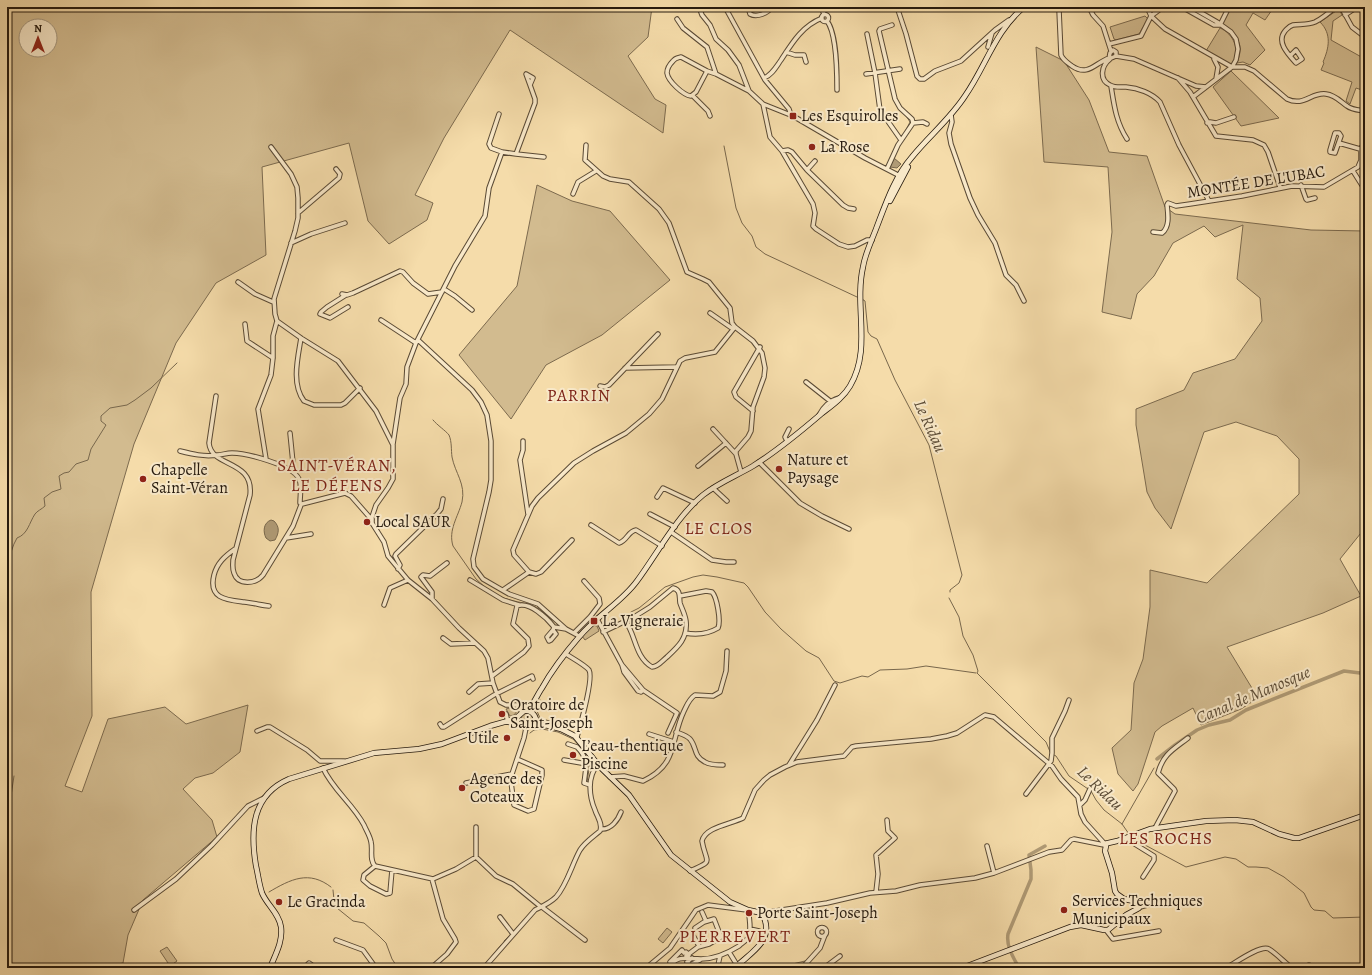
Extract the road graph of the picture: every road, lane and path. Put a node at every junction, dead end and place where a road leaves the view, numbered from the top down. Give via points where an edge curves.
1 (699, 7) edge
2 (725, 7) edge
3 (748, 7) edge
4 (772, 7) edge
5 (821, 7) edge
6 (897, 7) edge
7 (1024, 7) edge
8 (1062, 7) edge
9 (1089, 7) edge
10 (1121, 7) edge
11 (1128, 7) edge
12 (1147, 7) edge
13 (1163, 7) edge
14 (1182, 7) edge
15 (1192, 7) edge
16 (1229, 7) edge
17 (1335, 7) edge
18 (1341, 7) edge
19 (1357, 7) edge
20 (824, 14) junction
21 (1345, 15) junction
22 (1150, 16) junction
23 (822, 18) junction
24 (677, 19) dead end
25 (1009, 20) junction
26 (827, 21) junction
27 (892, 25) dead end
28 (1220, 25) junction
29 (993, 32) junction
30 (867, 34) dead end
31 (1365, 37) edge
32 (1109, 44) junction
33 (979, 46) junction
34 (989, 48) junction
35 (1111, 51) junction
36 (786, 52) junction
37 (1289, 54) dead end
38 (1116, 56) junction
39 (1212, 57) junction
40 (1109, 59) junction
41 (806, 62) dead end
42 (1232, 67) junction
43 (900, 69) dead end
44 (888, 70) junction
45 (707, 71) junction
46 (874, 73) junction
47 (716, 74) junction
48 (866, 74) dead end
49 (764, 78) junction
50 (1216, 79) junction
51 (1186, 84) junction
52 (530, 85) dead end
53 (1111, 86) junction
54 (1207, 87) junction
55 (837, 90) dead end
56 (749, 91) junction
57 (693, 96) junction
58 (1193, 97) junction
59 (763, 104) junction
60 (1365, 111) edge
61 (499, 114) dead end
62 (791, 115) junction
63 (951, 115) junction
64 (710, 116) dead end
65 (1234, 117) dead end
66 (913, 123) junction
67 (1208, 123) junction
68 (927, 124) dead end
69 (1127, 139) dead end
70 (901, 140) junction
71 (925, 143) junction
72 (1339, 143) junction
73 (1365, 143) edge
74 (586, 145) dead end
75 (271, 147) dead end
76 (1360, 149) junction
77 (782, 151) junction
78 (502, 152) junction
79 (516, 154) junction
80 (544, 157) dead end
81 (815, 161) dead end
82 (336, 169) dead end
83 (886, 169) junction
84 (807, 170) junction
85 (596, 171) junction
86 (1353, 171) junction
87 (902, 175) junction
88 (1301, 185) junction
89 (1280, 187) junction
90 (1365, 190) edge
91 (573, 194) dead end
92 (1365, 194) edge
93 (1315, 198) dead end
94 (1209, 201) junction
95 (854, 209) dead end
96 (298, 214) junction
97 (345, 222) dead end
98 (877, 228) junction
99 (1153, 232) dead end
100 (872, 240) junction
101 (291, 243) junction
102 (238, 282) dead end
103 (443, 290) junction
104 (342, 294) dead end
105 (347, 295) junction
106 (1024, 301) dead end
107 (273, 302) junction
108 (348, 307) dead end
109 (472, 310) dead end
110 (710, 313) dead end
111 (381, 320) dead end
112 (277, 321) junction
113 (245, 324) dead end
114 (734, 328) junction
115 (658, 334) dead end
116 (302, 338) junction
117 (417, 342) junction
118 (760, 348) junction
119 (273, 358) junction
120 (676, 367) junction
121 (625, 368) junction
122 (806, 382) dead end
123 (600, 386) dead end
124 (360, 388) junction
125 (216, 396) dead end
126 (840, 398) junction
127 (830, 401) junction
128 (753, 411) junction
129 (819, 416) junction
130 (713, 429) dead end
131 (789, 429) dead end
132 (290, 433) dead end
133 (523, 441) dead end
134 (787, 441) junction
135 (726, 443) junction
136 (393, 445) junction
137 (180, 452) dead end
138 (736, 454) junction
139 (216, 456) junction
140 (266, 459) junction
141 (759, 462) junction
142 (698, 466) dead end
143 (741, 472) junction
144 (294, 473) junction
145 (713, 488) junction
146 (657, 497) dead end
147 (443, 499) dead end
148 (727, 501) dead end
149 (695, 503) junction
150 (301, 504) junction
151 (650, 514) dead end
152 (528, 515) junction
153 (372, 520) junction
154 (591, 525) dead end
155 (675, 527) junction
156 (849, 529) dead end
157 (671, 532) junction
158 (311, 534) dead end
159 (286, 538) junction
160 (572, 540) dead end
161 (662, 546) junction
162 (235, 549) junction
163 (734, 562) dead end
164 (447, 563) dead end
165 (398, 569) junction
166 (529, 572) junction
167 (408, 580) junction
168 (470, 580) dead end
169 (584, 581) dead end
170 (503, 590) junction
171 (680, 596) junction
172 (432, 600) junction
173 (384, 605) dead end
174 (519, 605) junction
175 (269, 606) dead end
176 (597, 619) junction
177 (626, 622) junction
178 (566, 629) junction
179 (603, 632) junction
180 (574, 633) junction
181 (685, 633) junction
182 (579, 636) junction
183 (443, 638) dead end
184 (475, 643) junction
185 (727, 651) dead end
186 (566, 654) junction
187 (492, 676) junction
188 (533, 679) dead end
189 (493, 683) junction
190 (835, 685) dead end
191 (469, 692) dead end
192 (496, 693) junction
193 (538, 695) junction
194 (1069, 700) dead end
195 (528, 710) junction
196 (506, 714) dead end
197 (521, 714) junction
198 (535, 716) junction
199 (508, 722) junction
200 (440, 724) dead end
201 (520, 724) junction
202 (533, 725) junction
203 (550, 726) junction
204 (526, 728) junction
205 (257, 731) dead end
206 (676, 732) junction
207 (668, 733) dead end
208 (649, 734) dead end
209 (577, 737) junction
210 (1188, 738) dead end
211 (674, 742) junction
212 (568, 744) dead end
213 (517, 759) junction
214 (564, 760) dead end
215 (347, 761) junction
216 (1050, 763) junction
217 (587, 764) junction
218 (598, 764) junction
219 (723, 765) dead end
220 (789, 765) junction
221 (324, 768) junction
222 (512, 774) junction
223 (610, 777) junction
224 (466, 783) dead end
225 (590, 785) junction
226 (1101, 785) dead end
227 (1026, 794) dead end
228 (264, 798) junction
229 (1080, 805) junction
230 (621, 812) dead end
231 (1365, 815) edge
232 (887, 820) dead end
233 (476, 827) dead end
234 (1155, 828) junction
235 (601, 829) junction
236 (1128, 837) junction
237 (1105, 844) junction
238 (987, 846) dead end
239 (476, 857) junction
240 (375, 866) junction
241 (392, 870) junction
242 (690, 871) junction
243 (994, 873) junction
244 (1143, 877) dead end
245 (432, 879) junction
246 (876, 892) junction
247 (1166, 900) dead end
248 (541, 907) junction
249 (1140, 907) junction
250 (134, 910) dead end
251 (702, 912) dead end
252 (749, 912) junction
253 (762, 913) junction
254 (500, 916) dead end
255 (706, 921) junction
256 (695, 928) dead end
257 (750, 929) junction
258 (1106, 930) junction
259 (759, 931) dead end
260 (1159, 931) dead end
261 (513, 934) junction
262 (825, 935) dead end
263 (694, 937) dead end
264 (336, 940) dead end
265 (585, 940) dead end
266 (683, 946) dead end
267 (699, 946) junction
268 (729, 952) junction
269 (688, 955) junction
270 (662, 956) junction
271 (720, 956) junction
272 (840, 956) dead end
273 (692, 958) junction
274 (701, 959) junction
275 (692, 963) junction
276 (670, 966) edge
277 (738, 966) edge
278 (270, 968) edge
279 (304, 968) edge
280 (316, 968) edge
281 (376, 968) edge
282 (431, 968) edge
283 (484, 968) edge
284 (646, 968) edge
285 (675, 968) edge
286 (682, 968) edge
287 (685, 968) edge
288 (695, 968) edge
289 (714, 968) edge
290 (729, 968) edge
291 (802, 968) edge
292 (824, 968) edge
293 (962, 968) edge
294 (1226, 968) edge
295 (1292, 968) edge
296 (1303, 968) edge
297 (1316, 968) edge

1 - 56 street via 716,39 739,65
2 - 49 street
3 - 4 street via 750,14 755,16 768,12
5 - 20 street
6 - 33 street via 919,79 961,61
7 - 25 main road
8 - 40 street via 1059,12 1061,55 1064,59 1076,69 1083,70
9 - 32 street via 1103,26
10 - 11 street
12 - 22 street
13 - 22 street
14 - 28 street via 1214,25
15 - 28 street
16 - 28 street
17 - 37 street via 1316,21 1287,28 1282,41
18 - 21 street
19 - 21 street
20 - 23 street
20 - 26 street via 828,17
21 - 31 street via 1352,27
22 - 32 street via 1140,36
22 - 39 street via 1165,29
23 - 26 street
23 - 36 street via 803,30
24 - 47 street via 683,28 706,46
25 - 29 street
25 - 34 main road
26 - 55 street via 834,47
27 - 44 street via 879,31
28 - 42 street via 1231,32 1237,42 1237,56
29 - 33 street
29 - 34 street
30 - 46 street
32 - 35 street
33 - 34 street
34 - 63 main road via 973,84
35 - 38 street via 1116,51
35 - 40 street
36 - 41 street via 804,55
36 - 49 street via 771,73
38 - 40 street
38 - 51 street via 1134,58
39 - 42 street
39 - 50 street via 1217,66
40 - 53 street via 1104,65 1103,74
42 - 50 street
42 - 60 street via 1245,67 1254,71 1291,100 1304,101 1319,94 1326,94 1338,98 1351,108
43 - 44 street
44 - 46 street
44 - 66 street via 897,102
45 - 47 street
45 - 57 street
45 - 57 street via 681,57 669,66 669,78 681,92
46 - 48 street
46 - 70 street via 881,112
47 - 56 street
49 - 62 street via 790,110
50 - 54 street
51 - 54 street
51 - 58 street
52 - 79 street via 535,103
53 - 69 street via 1115,113
53 - 94 street via 1136,89 1158,101 1178,145
54 - 58 street
56 - 59 street
57 - 64 street
58 - 67 street
59 - 62 street
59 - 77 street via 770,136
61 - 78 street via 488,144 490,148
62 - 83 street
63 - 71 main road
63 - 106 street via 950,144 970,198 995,243 1006,275 1016,285
65 - 67 street
66 - 68 street
66 - 70 street
67 - 89 street via 1217,136 1252,140 1264,145
70 - 83 street
71 - 87 main road
71 - 87 main road via 910,159
72 - 72 street via 1341,135 1335,133 1330,152 1336,153
72 - 76 street
73 - 76 street
74 - 85 street via 585,160
75 - 96 street via 287,166 295,181
76 - 86 street via 1360,164
77 - 84 street via 790,151
77 - 100 street via 813,204 813,223 816,229 848,247
78 - 79 street
78 - 103 street via 489,188 485,216
79 - 80 street
81 - 84 street
82 - 96 street via 340,174 338,178
83 - 87 street
84 - 95 street via 846,207
85 - 91 street via 578,182
85 - 114 street via 610,179 629,182 659,209 669,223 687,272 709,282 730,308
86 - 88 street, MONTÉE DE L'UBAC via 1324,187
86 - 90 street
87 - 98 main road
87 - 98 main road via 885,205
88 - 89 street, MONTÉE DE L'UBAC
88 - 93 street via 1307,200
89 - 94 street, MONTÉE DE L'UBAC
90 - 92 street
94 - 99 street, MONTÉE DE L'UBAC via 1178,206 1168,203 1165,229 1162,233
96 - 101 street
97 - 101 street
98 - 100 main road
100 - 126 main road via 861,274 860,361 852,382
101 - 107 street
102 - 107 street
103 - 105 street via 428,294 400,271
103 - 109 street
103 - 117 street
104 - 105 street
105 - 108 street via 320,314 330,318
107 - 112 street
110 - 114 street
111 - 117 street
112 - 116 street
112 - 119 street via 273,336
113 - 119 street via 247,340
114 - 118 street via 751,338
114 - 120 street via 715,352 685,358
115 - 121 street
116 - 124 street via 336,359
116 - 124 street via 297,380 299,393 304,401 314,405 341,405
117 - 136 street via 407,366 406,384 400,398
117 - 170 street via 472,390 486,410 491,441 491,480 473,561 481,577
118 - 128 street via 764,377
118 - 128 street via 734,392 736,397
119 - 140 street via 269,381 258,409
120 - 121 street
120 - 152 street via 662,399 649,414 626,433 567,468 538,498
121 - 123 street via 607,386
122 - 127 street
124 - 136 street via 376,411
125 - 139 street via 209,443 210,450
126 - 127 street
126 - 129 main road
127 - 129 street
128 - 138 street via 750,434 736,449
129 - 134 main road
130 - 135 street
131 - 134 street via 785,437
132 - 144 street
133 - 152 street via 524,450 520,460
134 - 141 main road
135 - 138 street
135 - 142 street
136 - 153 street via 393,479 376,505
137 - 139 street
138 - 143 street
139 - 140 street via 234,453
139 - 162 street via 242,472 250,484 250,495
140 - 144 street
141 - 143 main road
141 - 156 street via 800,502
143 - 145 main road
144 - 150 street via 300,484
145 - 148 street
145 - 149 main road
146 - 149 street via 663,488
147 - 165 street via 437,514 396,554 400,565
149 - 155 main road
150 - 153 street via 345,493 351,496
150 - 159 street
151 - 155 street
152 - 166 street via 513,552
153 - 165 street via 384,542 388,556
154 - 161 street via 619,543 635,530
155 - 157 main road
157 - 161 main road
157 - 163 street via 712,560
158 - 159 street
159 - 162 street via 263,575 252,582 241,580 235,575
160 - 166 street via 541,572
161 - 176 main road via 628,592
162 - 175 street via 217,566 212,582 215,592 228,600
164 - 172 street via 430,576 424,575 421,578 432,592
165 - 167 street
166 - 170 street
167 - 172 street
167 - 173 street via 390,588
168 - 174 street via 503,600
169 - 180 street via 599,598 600,604
170 - 178 street via 538,604
171 - 177 street via 678,590 673,588
171 - 181 street via 686,621
171 - 181 street via 706,591 716,596 718,628 696,634
172 - 184 street
174 - 178 street via 539,612 554,631
174 - 187 street via 513,624 528,639 529,646
176 - 179 street
176 - 182 main road
177 - 179 street
177 - 181 street via 642,658 654,667 680,645
178 - 180 street
179 - 207 street via 622,665 643,690 677,713
180 - 182 street
182 - 186 main road
183 - 184 street via 451,644
184 - 187 street via 486,654
185 - 206 street via 726,671 720,692 713,696 692,697
186 - 193 main road
186 - 209 street via 588,669 590,674 590,685
187 - 189 street
188 - 192 street via 532,676
189 - 191 street via 479,683
189 - 192 street
190 - 220 street
192 - 197 street via 503,704 517,705
192 - 200 street via 444,727
193 - 195 main road
193 - 198 main road
194 - 216 street via 1052,738
195 - 197 main road
195 - 198 main road
196 - 199 street
197 - 199 main road
197 - 201 main road via 518,720
198 - 202 main road
198 - 203 main road
199 - 201 main road
199 - 215 main road via 434,746 381,752
201 - 204 main road
202 - 203 main road
202 - 204 main road
203 - 209 main road
204 - 213 street
205 - 215 street via 270,727 320,761
206 - 211 street
206 - 219 street via 691,740 702,760 708,764
208 - 211 street
209 - 218 main road
210 - 234 street via 1165,756 1160,764 1158,773 1175,790
211 - 223 street via 667,762 645,780 624,776
212 - 217 street via 579,748
213 - 222 street
213 - 222 street via 540,768 542,772 534,809 528,812 513,805
214 - 217 street
215 - 221 main road
216 - 220 street via 989,715 982,716 951,735 856,746 843,756
216 - 227 street
216 - 229 street via 1061,780 1076,793
217 - 225 street via 584,784
218 - 223 main road
218 - 225 street
220 - 242 street via 762,781 754,792 743,818 705,834 702,841 706,863
221 - 228 main road via 283,782
221 - 240 street via 329,779 363,823 371,841
222 - 224 street
223 - 242 main road via 629,795 671,855
225 - 235 street via 590,797
226 - 229 street via 1089,790
228 - 250 street via 248,806 176,879
228 - 278 main road via 257,812 255,825 255,858 262,892 276,914 281,928 279,946
229 - 237 street via 1084,822
230 - 235 street via 614,824
231 - 234 main road via 1304,837 1294,838 1253,822 1235,820 1206,820
232 - 246 street via 888,831 895,838 876,855
233 - 239 street
234 - 236 main road
235 - 248 street via 580,851 559,894
236 - 237 main road
236 - 244 street via 1154,856
237 - 243 street via 1074,839 1063,849
237 - 249 main road via 1104,851 1117,894 1124,899 1138,902
238 - 243 street
239 - 245 street
239 - 248 street via 496,876 513,884
240 - 241 street
240 - 241 street via 364,875 363,880 386,894 390,891
241 - 245 street
242 - 252 main road via 727,900
243 - 246 street via 896,891
245 - 282 street via 443,919 456,942
246 - 253 street
247 - 249 street
248 - 261 street via 535,910
248 - 265 street
249 - 258 main road
251 - 255 street
252 - 253 main road
252 - 257 street
252 - 270 street via 711,905 700,907
253 - 277 main road via 765,936 754,952
254 - 261 street
255 - 256 street
255 - 267 street via 714,920 720,937
257 - 259 street
257 - 268 street via 747,939
258 - 260 street via 1113,939
258 - 293 main road via 1076,925
261 - 283 street
262 - 291 street via 820,948
263 - 267 street
264 - 281 street via 363,950
266 - 269 street
267 - 269 street
268 - 271 street
268 - 277 street
269 - 273 street
269 - 276 street
269 - 276 street via 682,950 670,962
270 - 276 street
270 - 284 street
271 - 274 street
271 - 289 street via 718,966
272 - 292 street
273 - 274 street
273 - 286 street via 687,962 689,964
274 - 275 street
275 - 287 street
275 - 288 street
276 - 285 street
277 - 290 street
279 - 280 street via 309,963
294 - 295 street via 1257,950 1266,948
296 - 297 street via 1309,965

